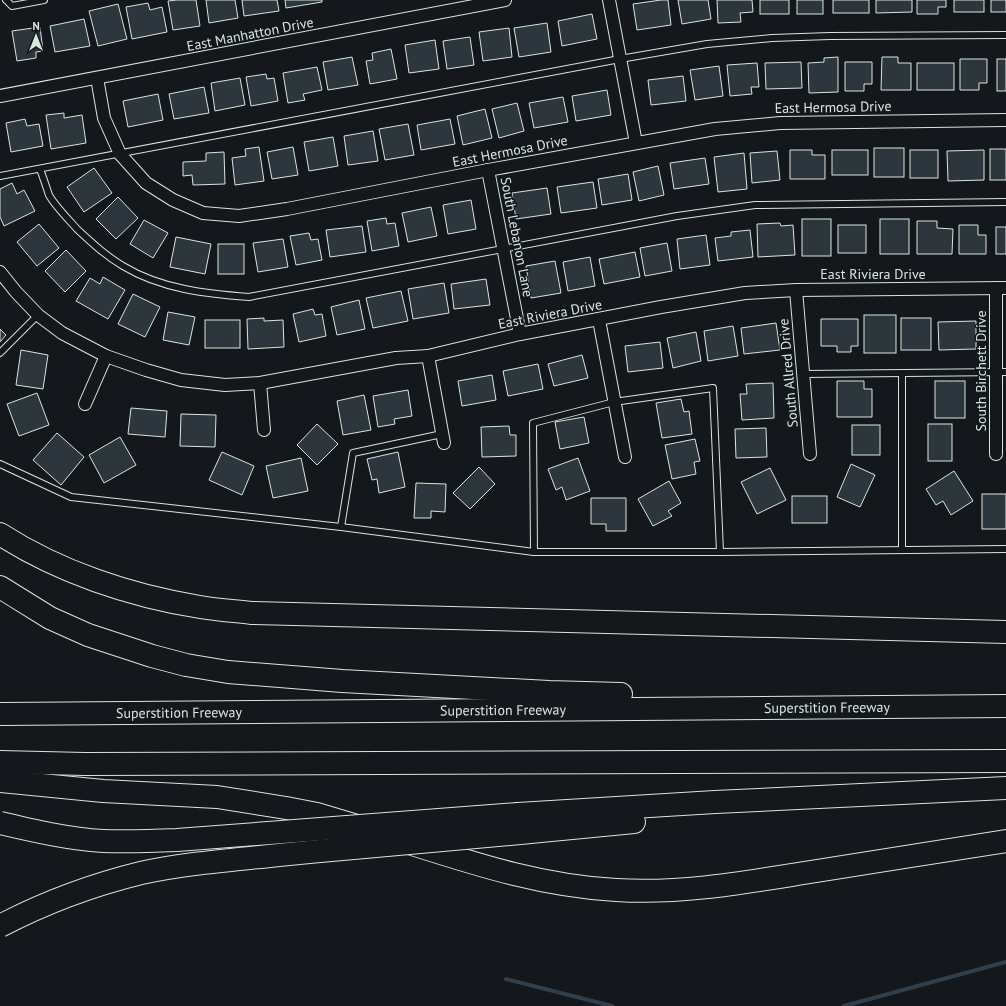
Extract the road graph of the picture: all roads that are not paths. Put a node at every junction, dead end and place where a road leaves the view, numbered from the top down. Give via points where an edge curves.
1 (6, 0) edge
2 (44, 0) edge
3 (505, 0) edge
4 (609, 0) edge
5 (1006, 35) edge
6 (620, 59) junction
7 (96, 78) junction
8 (0, 96) edge
9 (1006, 120) edge
10 (636, 143) junction
11 (120, 154) junction
12 (40, 169) junction
13 (488, 170) junction
14 (0, 176) edge
15 (1006, 202) edge
16 (503, 248) junction
17 (0, 272) edge
18 (1001, 288) edge
19 (796, 290) junction
20 (38, 315) junction
21 (599, 320) junction
22 (520, 334) junction
23 (0, 353) edge
24 (106, 356) junction
25 (428, 356) junction
26 (1001, 372) edge
27 (803, 374) junction
28 (902, 374) junction
29 (260, 383) junction
30 (614, 402) junction
31 (85, 404) dead end
32 (264, 430) dead end
33 (443, 438) joint
34 (810, 454) dead end
35 (996, 454) dead end
36 (625, 457) dead end
37 (0, 464) edge
38 (341, 527) junction
39 (0, 534) edge
40 (1006, 549) edge
41 (902, 550) junction
42 (534, 552) junction
43 (720, 552) junction
44 (0, 587) edge
45 (1006, 632) edge
46 (890, 706) junction
47 (1006, 706) edge
48 (0, 714) edge
49 (1006, 761) edge
50 (0, 762) edge
51 (0, 781) edge
52 (1006, 788) edge
53 (0, 823) edge
54 (519, 824) junction
55 (1006, 841) edge
56 (0, 926) edge

1 - 2 lane via 12,6
3 - 7 street, East Manhatton Drive
4 - 6 street
5 - 6 lane via 772,38 707,44
6 - 10 street
6 - 11 lane
7 - 8 street, East Manhatton Drive
7 - 11 street, East Hermosa Drive via 104,118
9 - 10 street, East Hermosa Drive via 780,123 715,129
10 - 13 street, East Hermosa Drive
11 - 12 lane
11 - 13 street, East Hermosa Drive via 146,183 173,200 203,212 239,216
12 - 14 lane
12 - 16 lane via 50,196 94,246 123,266 152,280 187,290 249,297
13 - 16 street, South Lebanon Lane
15 - 16 lane via 755,205 677,216
16 - 22 street, South Lebanon Lane
17 - 20 street, East Riviera Drive
18 - 19 street, East Riviera Drive
18 - 26 street, South Birchett Drive
19 - 21 street, East Riviera Drive via 745,293
19 - 27 street, South Allred Drive
20 - 23 lane
20 - 24 street, East Riviera Drive via 62,332
21 - 22 street, East Riviera Drive
21 - 30 street
22 - 25 street, East Riviera Drive
24 - 29 street, East Riviera Drive via 181,380 225,385
24 - 31 street
25 - 29 street, East Riviera Drive via 396,358
25 - 33 street
26 - 28 lane
26 - 35 street, South Birchett Drive
27 - 28 lane
27 - 34 street, South Allred Drive
28 - 41 lane
29 - 32 street
30 - 36 street
30 - 42 lane via 533,423
30 - 43 lane via 713,388
33 - 38 lane via 353,453
37 - 38 lane via 71,497
38 - 42 lane
39 - 45 highway via 50,561 95,580 200,607 252,613
40 - 41 lane
41 - 43 lane
42 - 43 lane
44 - 46 highway via 50,618 88,635 186,665 228,672 285,678 549,692 764,695
46 - 47 highway, Superstition Freeway
46 - 48 highway, Superstition Freeway
49 - 50 highway via 93,764
51 - 55 highway via 103,791 217,797 286,808 344,821 502,872 574,886 615,890 661,890 740,884
52 - 54 highway via 715,802
53 - 54 highway, bridge via 71,837 135,842
54 - 56 highway, bridge via 141,873 76,892

